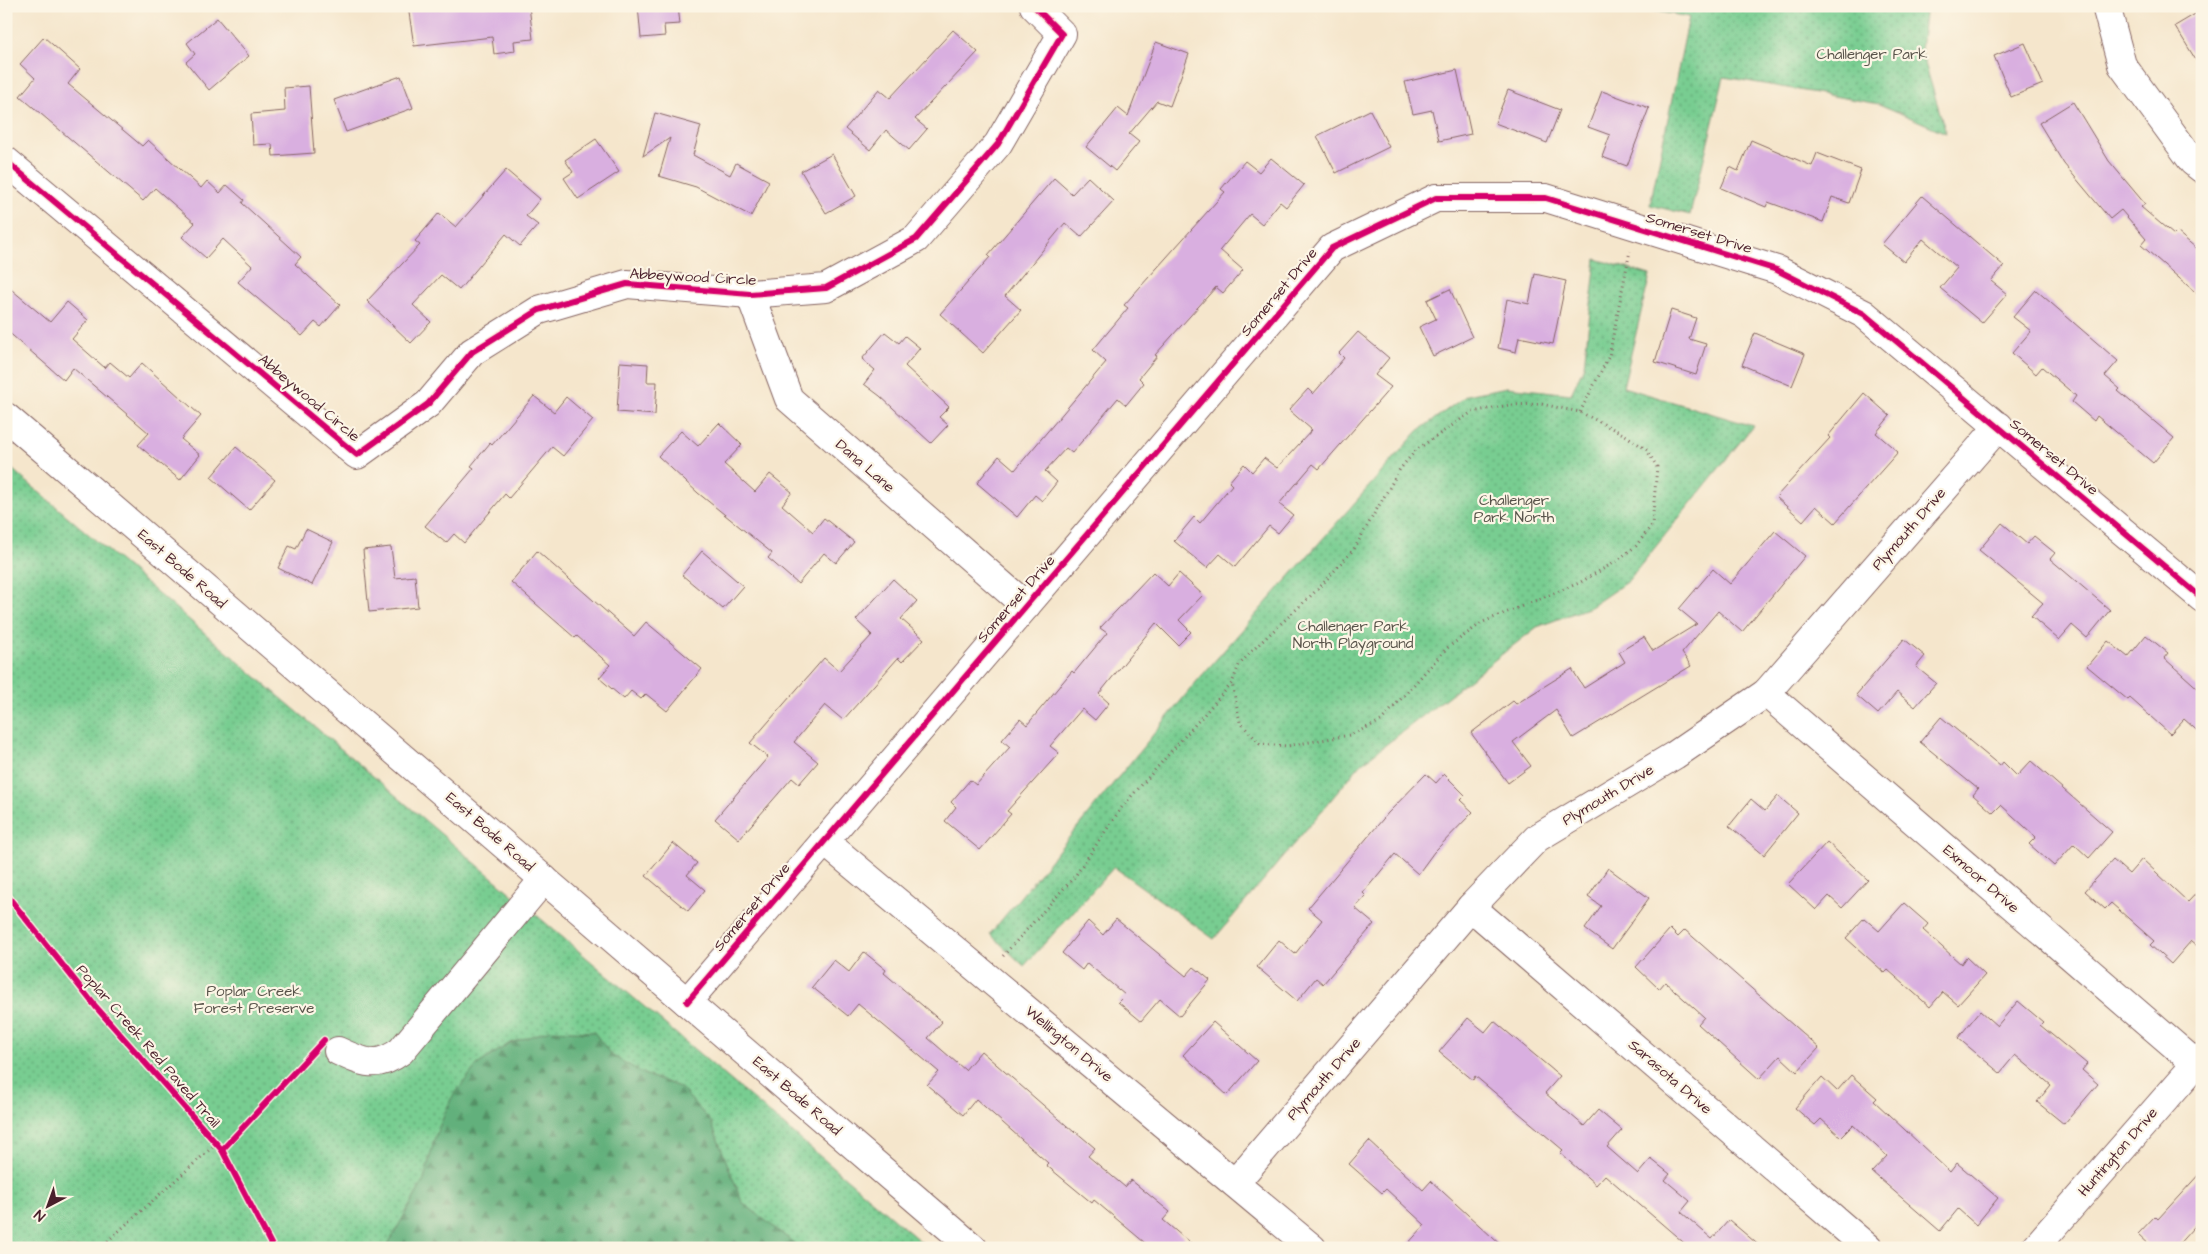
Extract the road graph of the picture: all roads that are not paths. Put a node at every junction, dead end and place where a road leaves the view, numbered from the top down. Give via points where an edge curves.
1 (1034, 6) edge
2 (2106, 6) edge
3 (6, 161) edge
4 (2202, 169) edge
5 (750, 294) junction
6 (6, 417) edge
7 (1999, 426) junction
8 (2202, 598) edge
9 (1026, 606) junction
10 (1766, 693) junction
11 (824, 841) junction
12 (544, 878) junction
13 (1471, 907) junction
14 (687, 1002) junction
15 (338, 1051) dead end
16 (2199, 1060) edge
17 (1235, 1184) junction
18 (973, 1248) edge
19 (1312, 1248) edge
20 (1868, 1248) edge
21 (2035, 1248) edge

1 - 5 street, Abbeywood Circle via 1062,34 998,144 916,239 826,288
2 - 4 street via 2122,65 2193,162
3 - 5 street, Abbeywood Circle via 357,455 428,404 472,352 539,310 627,284
5 - 9 street, Dana Lane via 789,399
6 - 12 street, East Bode Road
7 - 8 street, Somerset Drive
7 - 9 street, Somerset Drive via 1864,314 1777,270 1546,198 1436,198 1332,248
7 - 10 street, Plymouth Drive
9 - 11 street, Somerset Drive
10 - 13 street, Plymouth Drive via 1675,755 1537,838
10 - 16 street, Exmoor Drive
11 - 14 street, Somerset Drive
11 - 17 street, Wellington Drive
12 - 14 street, East Bode Road
12 - 15 street via 401,1051 389,1060 372,1064
13 - 17 street, Plymouth Drive
13 - 20 street, Sarasota Drive
14 - 18 street, East Bode Road
16 - 21 street, Huntington Drive
17 - 19 street, Wellington Drive

